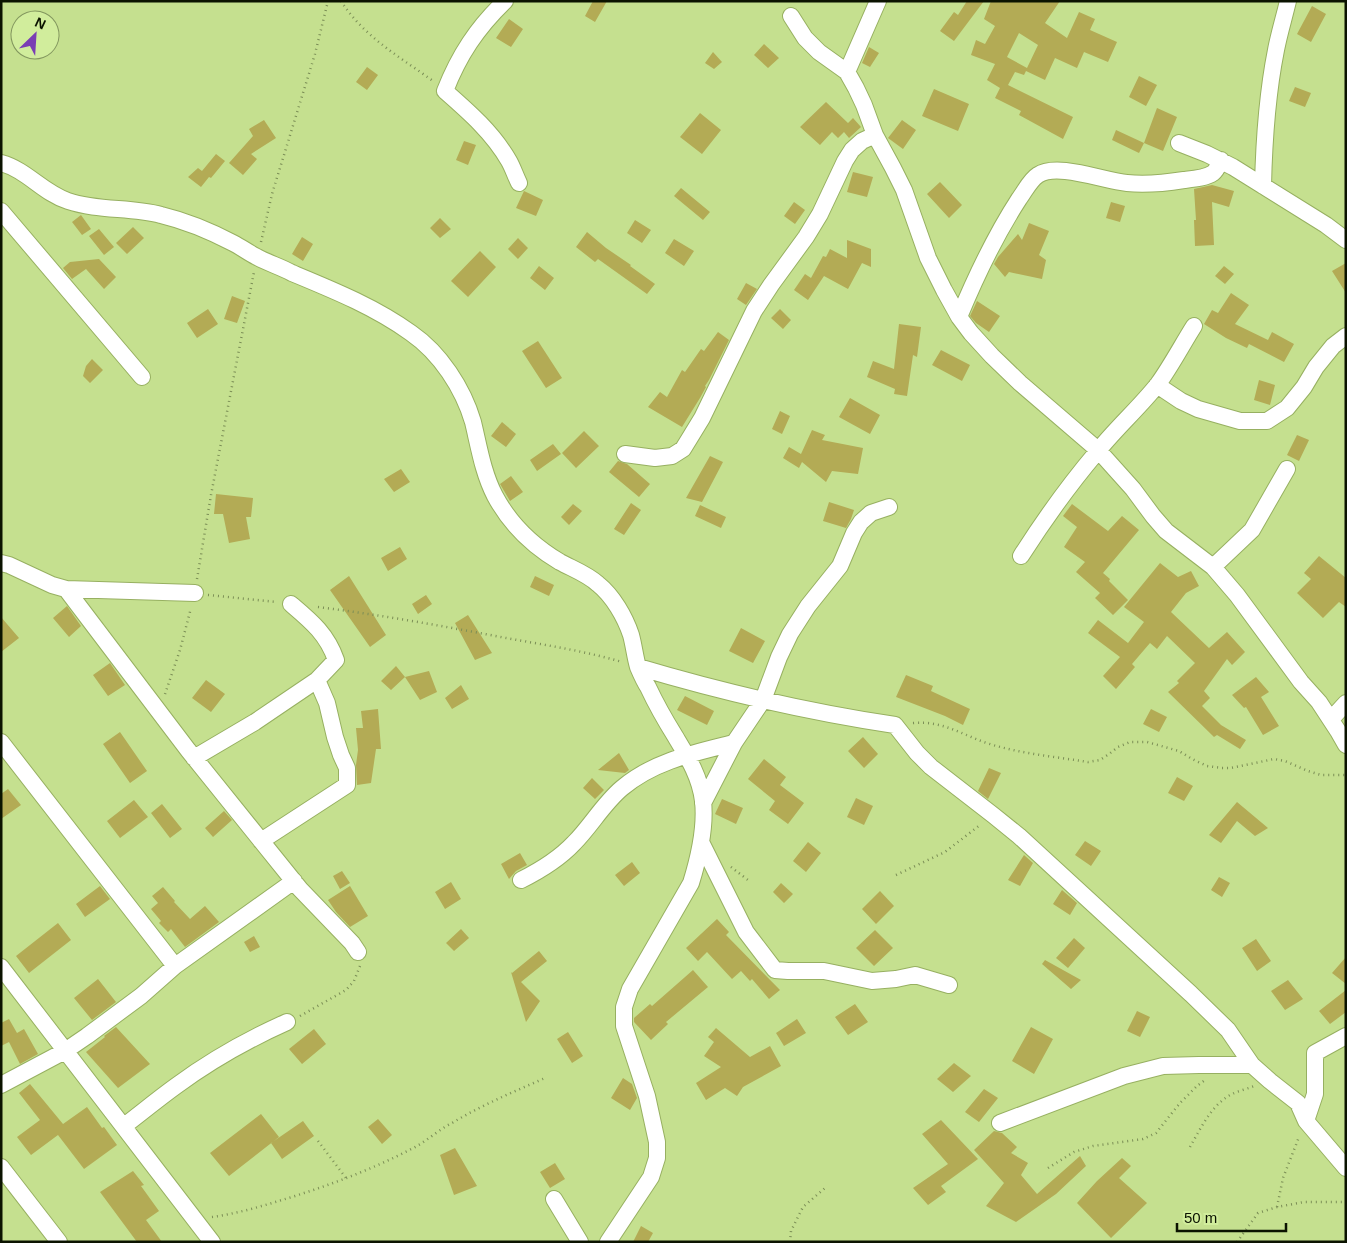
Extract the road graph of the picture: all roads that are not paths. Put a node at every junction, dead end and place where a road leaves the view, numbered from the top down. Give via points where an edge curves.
1 (505, 1) edge
2 (878, 1) edge
3 (1288, 1) edge
4 (791, 16) dead end
5 (847, 72) junction
6 (875, 135) junction
7 (1180, 143) dead end
8 (1221, 160) junction
9 (1, 163) edge
10 (519, 182) dead end
11 (1263, 186) junction
12 (1, 211) edge
13 (1346, 240) edge
14 (959, 317) junction
15 (1194, 326) dead end
16 (1346, 336) edge
17 (142, 377) dead end
18 (1157, 385) junction
19 (1098, 450) junction
20 (625, 454) dead end
21 (1287, 469) dead end
22 (889, 506) dead end
23 (1021, 556) dead end
24 (1, 563) edge
25 (1213, 567) junction
26 (66, 589) junction
27 (194, 593) road end
28 (291, 604) road end
29 (638, 667) junction
30 (317, 680) junction
31 (763, 700) junction
32 (1319, 702) junction
33 (1342, 713) edge
34 (1, 742) edge
35 (734, 744) junction
36 (1346, 745) edge
37 (688, 756) junction
38 (194, 758) junction
39 (703, 803) junction
40 (261, 841) junction
41 (701, 842) junction
42 (522, 880) dead end
43 (294, 881) junction
44 (358, 952) road end
45 (175, 966) junction
46 (1, 967) edge
47 (949, 985) dead end
48 (287, 1022) road end
49 (1346, 1036) edge
50 (66, 1050) junction
51 (1252, 1066) junction
52 (1, 1085) edge
53 (1306, 1121) junction
54 (1000, 1123) dead end
55 (124, 1126) junction
56 (1, 1167) edge
57 (1346, 1168) edge
58 (554, 1199) dead end
59 (59, 1242) edge
60 (212, 1242) edge
61 (580, 1242) edge
62 (608, 1242) edge

1 - 10 street via 470,40 446,91 495,141
2 - 5 street
3 - 11 street via 1268,104
4 - 5 street via 819,52
5 - 6 street
6 - 14 street via 904,190 928,258
6 - 20 street via 862,141 845,161 820,214 754,311 702,418 682,449 672,456 655,458
7 - 8 street
8 - 11 street
8 - 14 street via 1212,174 1149,184 1054,170 1036,176 989,250
9 - 29 street via 34,180 52,195 70,202 159,214 201,227 257,257 374,310 413,334 440,359 458,388 472,420 485,472 495,496 511,520 526,538 546,553 600,585 630,632
11 - 13 street
12 - 17 street
14 - 19 street via 992,356
15 - 18 street
16 - 18 street via 1333,346 1287,408 1267,421 1240,421 1198,409
18 - 19 street
19 - 23 street
19 - 25 street via 1166,531
21 - 25 street via 1252,530
22 - 31 street via 871,513 861,522 840,566 790,634
24 - 26 street
25 - 32 street
26 - 27 street
26 - 38 street
28 - 30 street via 320,630 332,647 336,660
29 - 31 street
29 - 37 street
30 - 38 street
30 - 40 street via 347,768 347,785
31 - 35 street
31 - 51 street via 895,725 931,767 1019,836 1191,994 1228,1030
32 - 33 street
32 - 36 street
34 - 45 street
35 - 37 street
35 - 39 street
37 - 39 street
37 - 42 street via 666,761 645,771 623,787 562,855
38 - 40 street
39 - 41 street
40 - 43 street
41 - 47 street via 746,932 775,970 824,972 872,981 915,975
41 - 62 street via 691,883 630,989 624,1007 624,1026 647,1096 657,1142 657,1158 651,1177
43 - 44 street
43 - 45 street
45 - 50 street via 141,996
46 - 50 street
48 - 55 street via 202,1069
49 - 53 street via 1315,1052 1315,1094
50 - 52 street
50 - 55 street
51 - 53 street via 1298,1103
51 - 54 street via 1163,1066 1124,1076
53 - 57 street
55 - 60 street
56 - 59 street
58 - 61 street

